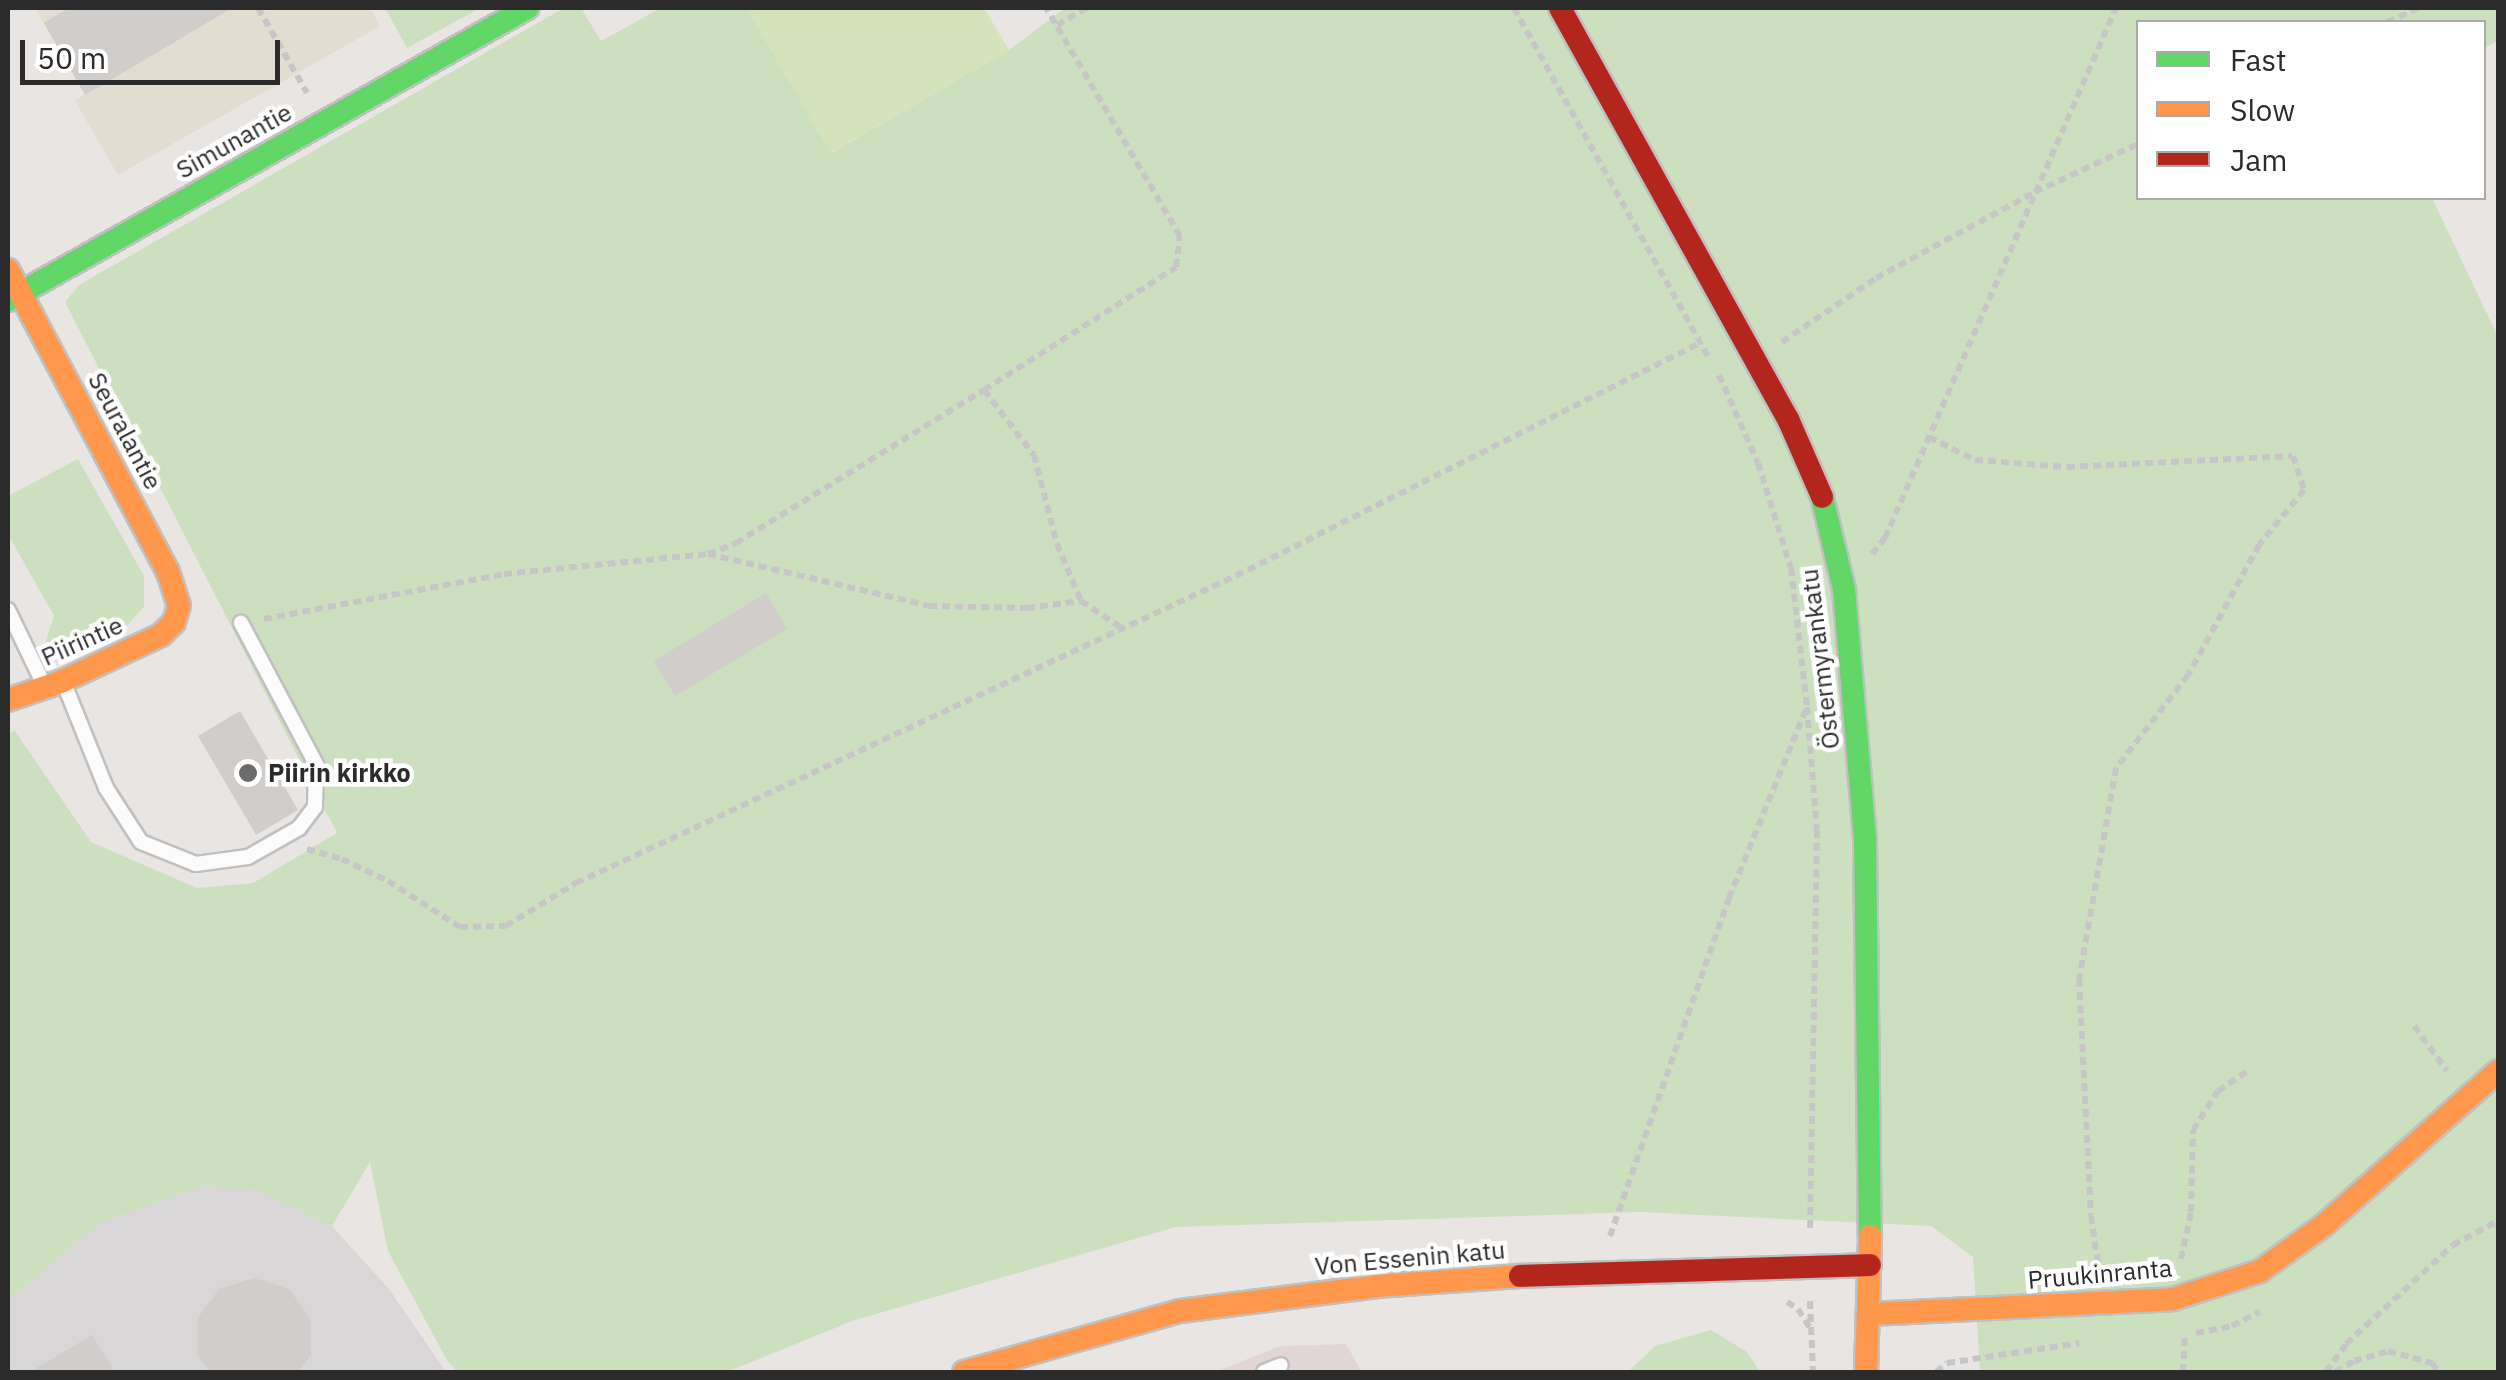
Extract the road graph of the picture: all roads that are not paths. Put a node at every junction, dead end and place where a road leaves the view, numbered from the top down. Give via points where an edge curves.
1 (527, 8) edge
2 (1560, 8) edge
3 (8, 270) edge
4 (14, 296) edge
5 (8, 610) edge
6 (174, 622) joint
7 (241, 623) road end
8 (54, 684) junction
9 (8, 700) edge
10 (2498, 1071) edge
11 (1870, 1265) junction
12 (1870, 1314) junction
13 (1281, 1365) dead end
14 (964, 1372) edge
15 (1264, 1372) edge
16 (1866, 1372) edge

1 - 4 street, Simunantie
2 - 11 street, Östermyrankatu via 1788,419 1824,502 1844,589 1865,841
3 - 4 street, Seuralantie
4 - 6 street, Seuralantie via 168,572 179,605
5 - 8 lane
6 - 8 street, Piirintie via 146,643
7 - 8 lane via 316,764 314,807 300,828 248,858 196,864 141,842
8 - 9 street, Piirintie
10 - 12 street, Pruukinranta via 2324,1225 2260,1271 2172,1299
11 - 12 street, Östermyrankatu
11 - 14 street, Von Essenin katu via 1598,1270 1377,1286 1180,1311
12 - 16 street, Östermyrankatu
13 - 15 lane

